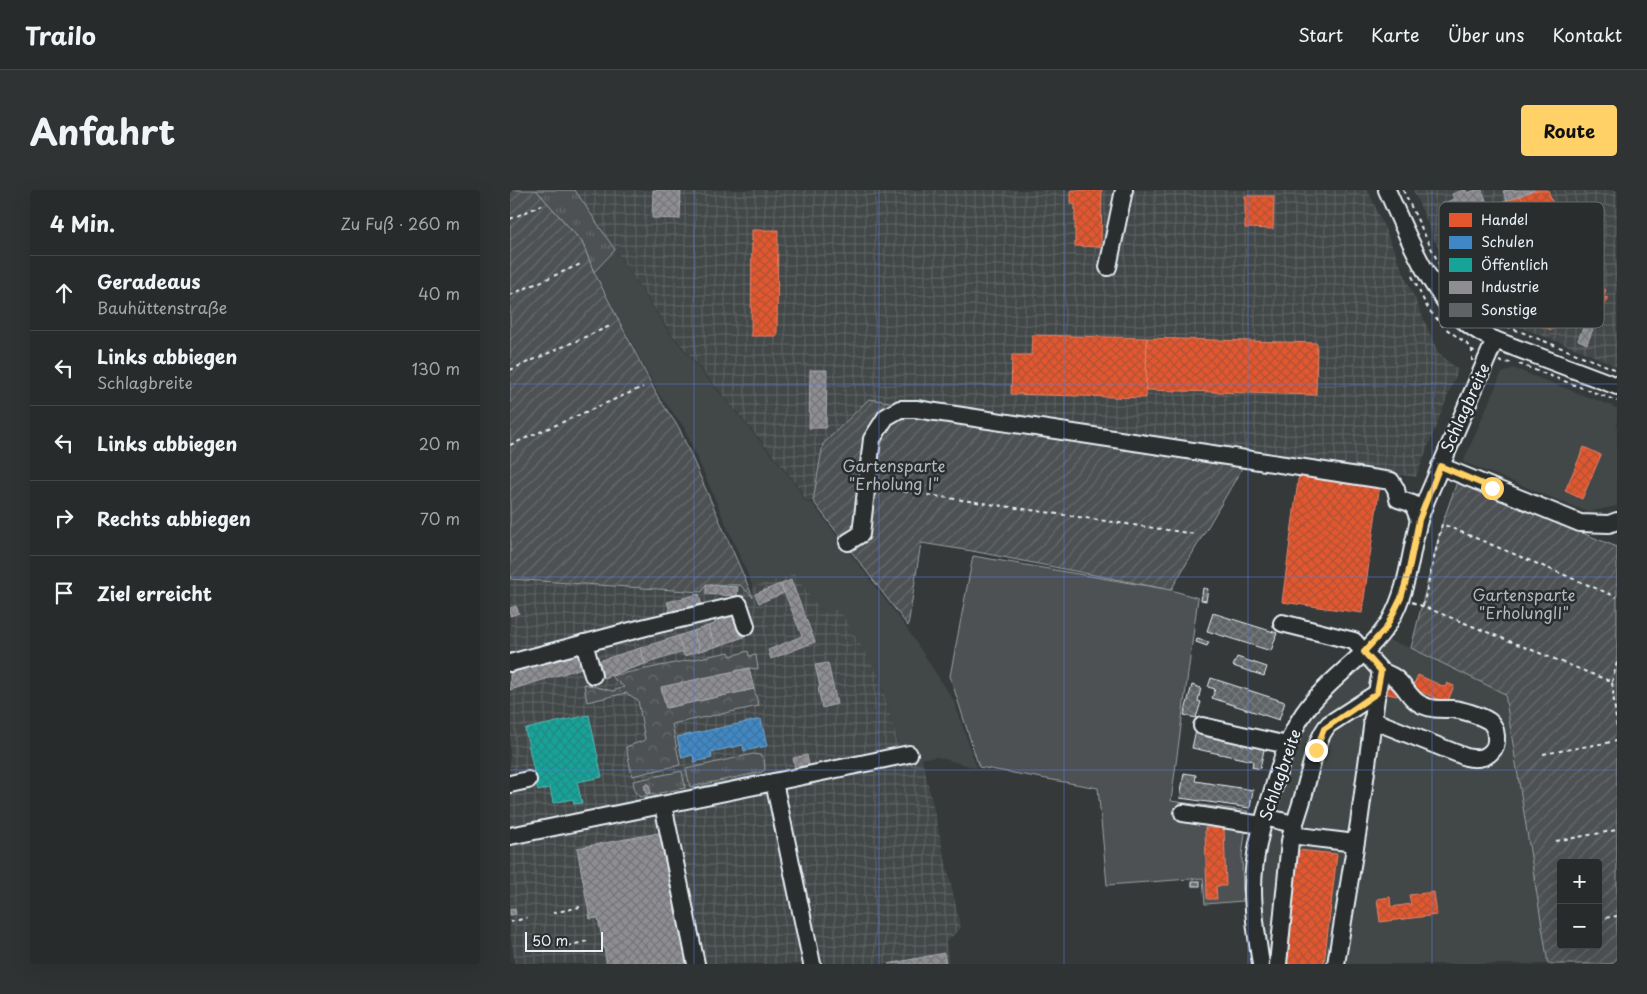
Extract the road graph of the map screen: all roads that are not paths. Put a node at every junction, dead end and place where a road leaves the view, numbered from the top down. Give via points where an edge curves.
1 (1124, 190) edge
2 (1387, 190) edge
3 (1108, 267) dead end
4 (1439, 290) edge
5 (1473, 328) edge
6 (1495, 340) junction
7 (1617, 386) edge
8 (1440, 466) junction
9 (1419, 520) junction
10 (1617, 521) edge
11 (848, 542) dead end
12 (1282, 623) dead end
13 (746, 626) dead end
14 (584, 643) junction
15 (1364, 652) junction
16 (510, 663) edge
17 (1381, 671) junction
18 (593, 675) dead end
19 (1377, 693) junction
20 (1372, 720) junction
21 (1202, 726) dead end
22 (1288, 745) junction
23 (909, 754) dead end
24 (528, 780) dead end
25 (774, 782) junction
26 (510, 784) edge
27 (663, 805) junction
28 (1183, 813) dead end
29 (1263, 821) junction
30 (1292, 830) junction
31 (510, 836) edge
32 (1355, 843) junction
33 (696, 964) edge
34 (812, 964) edge
35 (1261, 964) edge
36 (1278, 964) edge
37 (1336, 964) edge

1 - 3 street
2 - 4 street via 1416,252
5 - 6 street
6 - 7 street
6 - 8 street, Schlagbreite
8 - 9 street, Schlagbreite
8 - 10 street via 1580,523 1609,524
9 - 11 street via 1412,504 1398,499 1391,481 900,409 886,417 872,440 861,534
9 - 15 street, Schlagbreite via 1401,598 1386,628
12 - 15 street via 1354,641
13 - 14 street via 739,605
14 - 16 street
14 - 18 street
15 - 17 street
15 - 22 street, Schlagbreite via 1312,702
17 - 19 street
17 - 20 street via 1395,678 1420,704 1438,710 1452,709 1489,721 1496,734 1495,746 1489,754 1466,757
19 - 20 street
19 - 30 street via 1324,729
20 - 32 street
21 - 22 street
22 - 29 street, Schlagbreite
23 - 25 street
24 - 26 street
25 - 27 street
25 - 34 street
27 - 31 street
27 - 33 street
28 - 29 street
29 - 30 street
29 - 35 street, Schlagbreite via 1253,888
30 - 32 street
30 - 36 street
32 - 37 street

